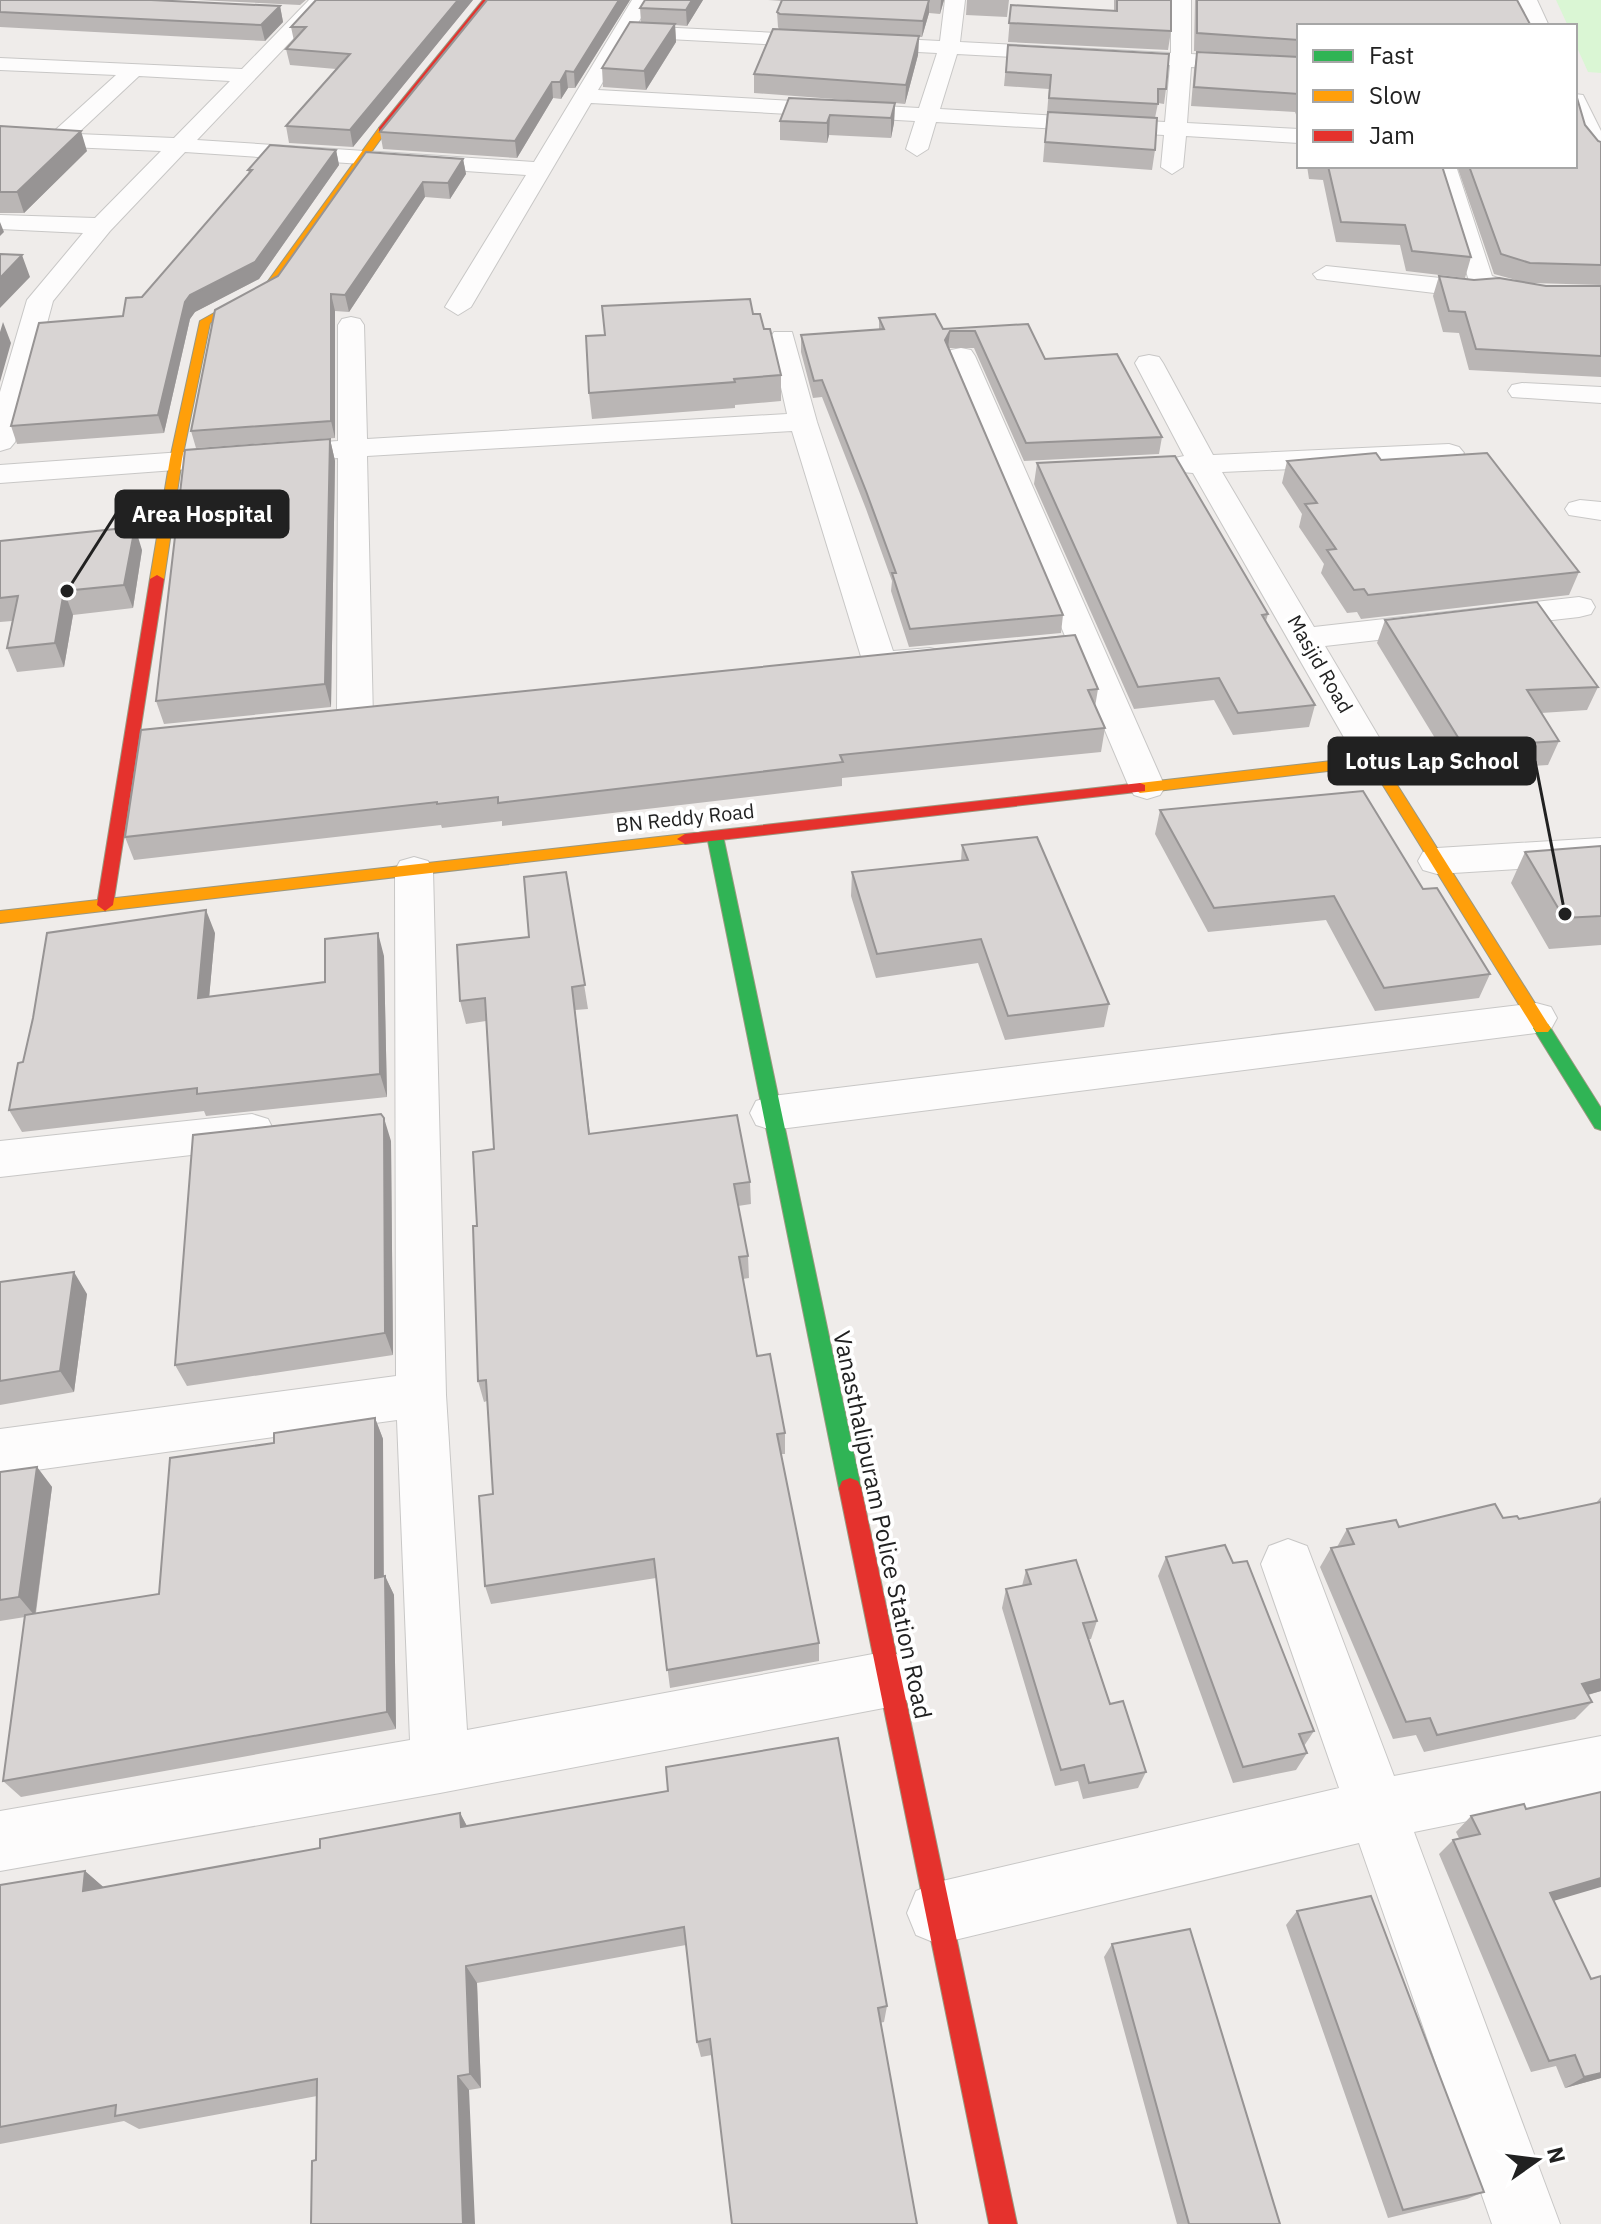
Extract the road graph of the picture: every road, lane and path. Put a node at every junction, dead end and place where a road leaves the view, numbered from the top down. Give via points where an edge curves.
1 (487, 0) edge
2 (642, 0) edge
3 (955, 0) edge
4 (1181, 0) edge
5 (1527, 0) edge
6 (312, 7) edge
7 (271, 13) edge
8 (1538, 24) edge
9 (624, 31) junction
10 (949, 48) junction
11 (1181, 59) junction
12 (0, 64) edge
13 (1297, 66) edge
14 (134, 70) junction
15 (246, 75) junction
16 (1579, 90) edge
17 (584, 96) junction
18 (931, 116) junction
19 (1175, 130) junction
20 (1297, 136) edge
21 (0, 137) edge
22 (57, 140) junction
23 (177, 145) junction
24 (917, 149) dead end
25 (1601, 154) edge
26 (360, 158) junction
27 (1172, 167) dead end
28 (1446, 168) edge
29 (538, 169) junction
30 (0, 222) edge
31 (101, 226) junction
32 (1326, 274) dead end
33 (1492, 287) junction
34 (1601, 296) edge
35 (458, 307) dead end
36 (351, 325) dead end
37 (783, 338) dead end
38 (961, 356) dead end
39 (1149, 363) dead end
40 (9, 378) edge
41 (1522, 391) dead end
42 (1601, 395) edge
43 (803, 422) junction
44 (0, 442) edge
45 (350, 450) junction
46 (1449, 453) edge
47 (176, 459) junction
48 (1203, 464) junction
49 (1159, 466) edge
50 (0, 474) edge
51 (1579, 607) dead end
52 (1305, 638) junction
53 (1084, 644) junction
54 (990, 653) edge
55 (958, 655) edge
56 (356, 719) edge
57 (1375, 761) junction
58 (1147, 787) junction
59 (715, 836) junction
60 (1601, 851) edge
61 (1437, 861) junction
62 (414, 870) junction
63 (105, 905) junction
64 (0, 917) edge
65 (1536, 1018) junction
66 (772, 1113) junction
67 (417, 1114) junction
68 (371, 1119) edge
69 (1601, 1123) edge
70 (293, 1127) edge
71 (0, 1159) edge
72 (421, 1395) junction
73 (0, 1452) edge
74 (1288, 1564) dead end
75 (889, 1679) junction
76 (440, 1764) junction
77 (1601, 1765) edge
78 (1378, 1809) junction
79 (0, 1841) edge
80 (938, 1913) junction
81 (1003, 2224) edge
82 (1526, 2224) edge

1 - 26 street
2 - 9 street
3 - 10 street
4 - 11 street
5 - 8 street
6 - 7 street
6 - 15 street
9 - 10 street
9 - 17 street
10 - 11 street
10 - 18 street
11 - 13 street
11 - 19 street
12 - 14 street
14 - 15 street
14 - 22 street
15 - 23 street
16 - 25 street
17 - 18 street
17 - 29 street
18 - 19 street
18 - 24 street
19 - 20 street
19 - 27 street
21 - 22 street
22 - 23 street
23 - 26 street
23 - 31 street
26 - 29 street
26 - 47 street via 270,286 205,321
28 - 33 street via 1481,280
29 - 35 street
30 - 31 street
31 - 40 street via 40,300
32 - 33 street
33 - 34 street
36 - 45 street
37 - 43 street
38 - 53 street via 1025,473
39 - 48 street, Masjid Road
40 - 44 street
41 - 42 street
43 - 45 street
43 - 55 street via 864,664
45 - 47 street
45 - 56 street
46 - 48 street
47 - 50 street
47 - 63 street via 146,740
48 - 49 street
48 - 52 street, Masjid Road
51 - 52 street
52 - 57 street, Masjid Road
53 - 54 street
53 - 58 street
57 - 58 street, BN Reddy Road
57 - 61 street, Masjid Road
58 - 59 street, BN Reddy Road
59 - 62 street, BN Reddy Road
59 - 66 street, Vanasthalipuram Police Station Road
60 - 61 street
61 - 65 street, Masjid Road
62 - 63 street, BN Reddy Road
62 - 67 street
63 - 64 street, BN Reddy Road
65 - 66 street
65 - 69 street, Masjid Road
66 - 75 street, Vanasthalipuram Police Station Road
67 - 68 street
67 - 72 street
70 - 71 street
72 - 73 street
72 - 76 street
74 - 78 street
75 - 76 street
75 - 80 street, Vanasthalipuram Police Station Road
76 - 79 street
77 - 78 street
78 - 80 street
78 - 82 street
80 - 81 street, Vanasthalipuram Police Station Road

